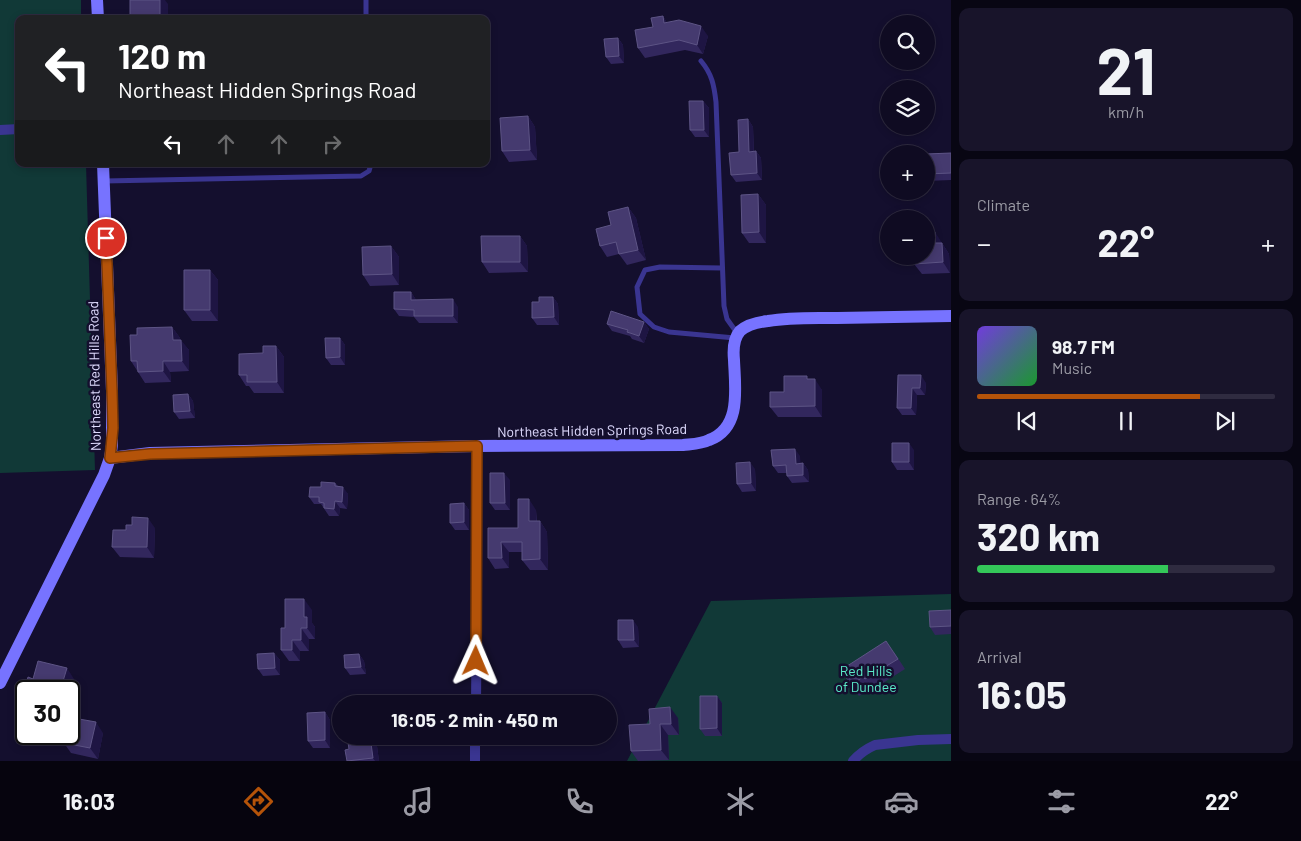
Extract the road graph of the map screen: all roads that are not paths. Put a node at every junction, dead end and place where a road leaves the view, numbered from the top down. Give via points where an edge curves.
1 (97, 0) edge
2 (366, 0) edge
3 (98, 15) edge
4 (366, 15) edge
5 (701, 61) dead end
6 (15, 129) edge
7 (0, 130) edge
8 (103, 167) edge
9 (370, 167) edge
10 (104, 181) junction
11 (722, 268) junction
12 (951, 316) edge
13 (737, 336) junction
14 (477, 446) junction
15 (110, 458) junction
16 (0, 683) edge
17 (476, 695) edge
18 (951, 739) edge
19 (475, 745) edge
20 (475, 761) edge
21 (853, 761) edge

1 - 3 street
2 - 4 lane
5 - 11 lane via 714,84 716,102
6 - 7 street
8 - 10 street, Northeast Red Hills Road
9 - 10 lane via 361,176
10 - 15 street, Northeast Red Hills Road via 113,428
11 - 13 lane via 724,306
11 - 13 lane via 660,267 645,270 637,287 640,314 654,327 668,332
12 - 13 street via 780,319 756,323
13 - 14 street, Northeast Hidden Springs Road via 734,409 723,432 708,441 682,445
14 - 15 street, Northeast Hidden Springs Road via 150,454
14 - 17 street
15 - 16 street, Northeast Red Hills Road
18 - 21 street via 893,742 869,748
19 - 20 street

